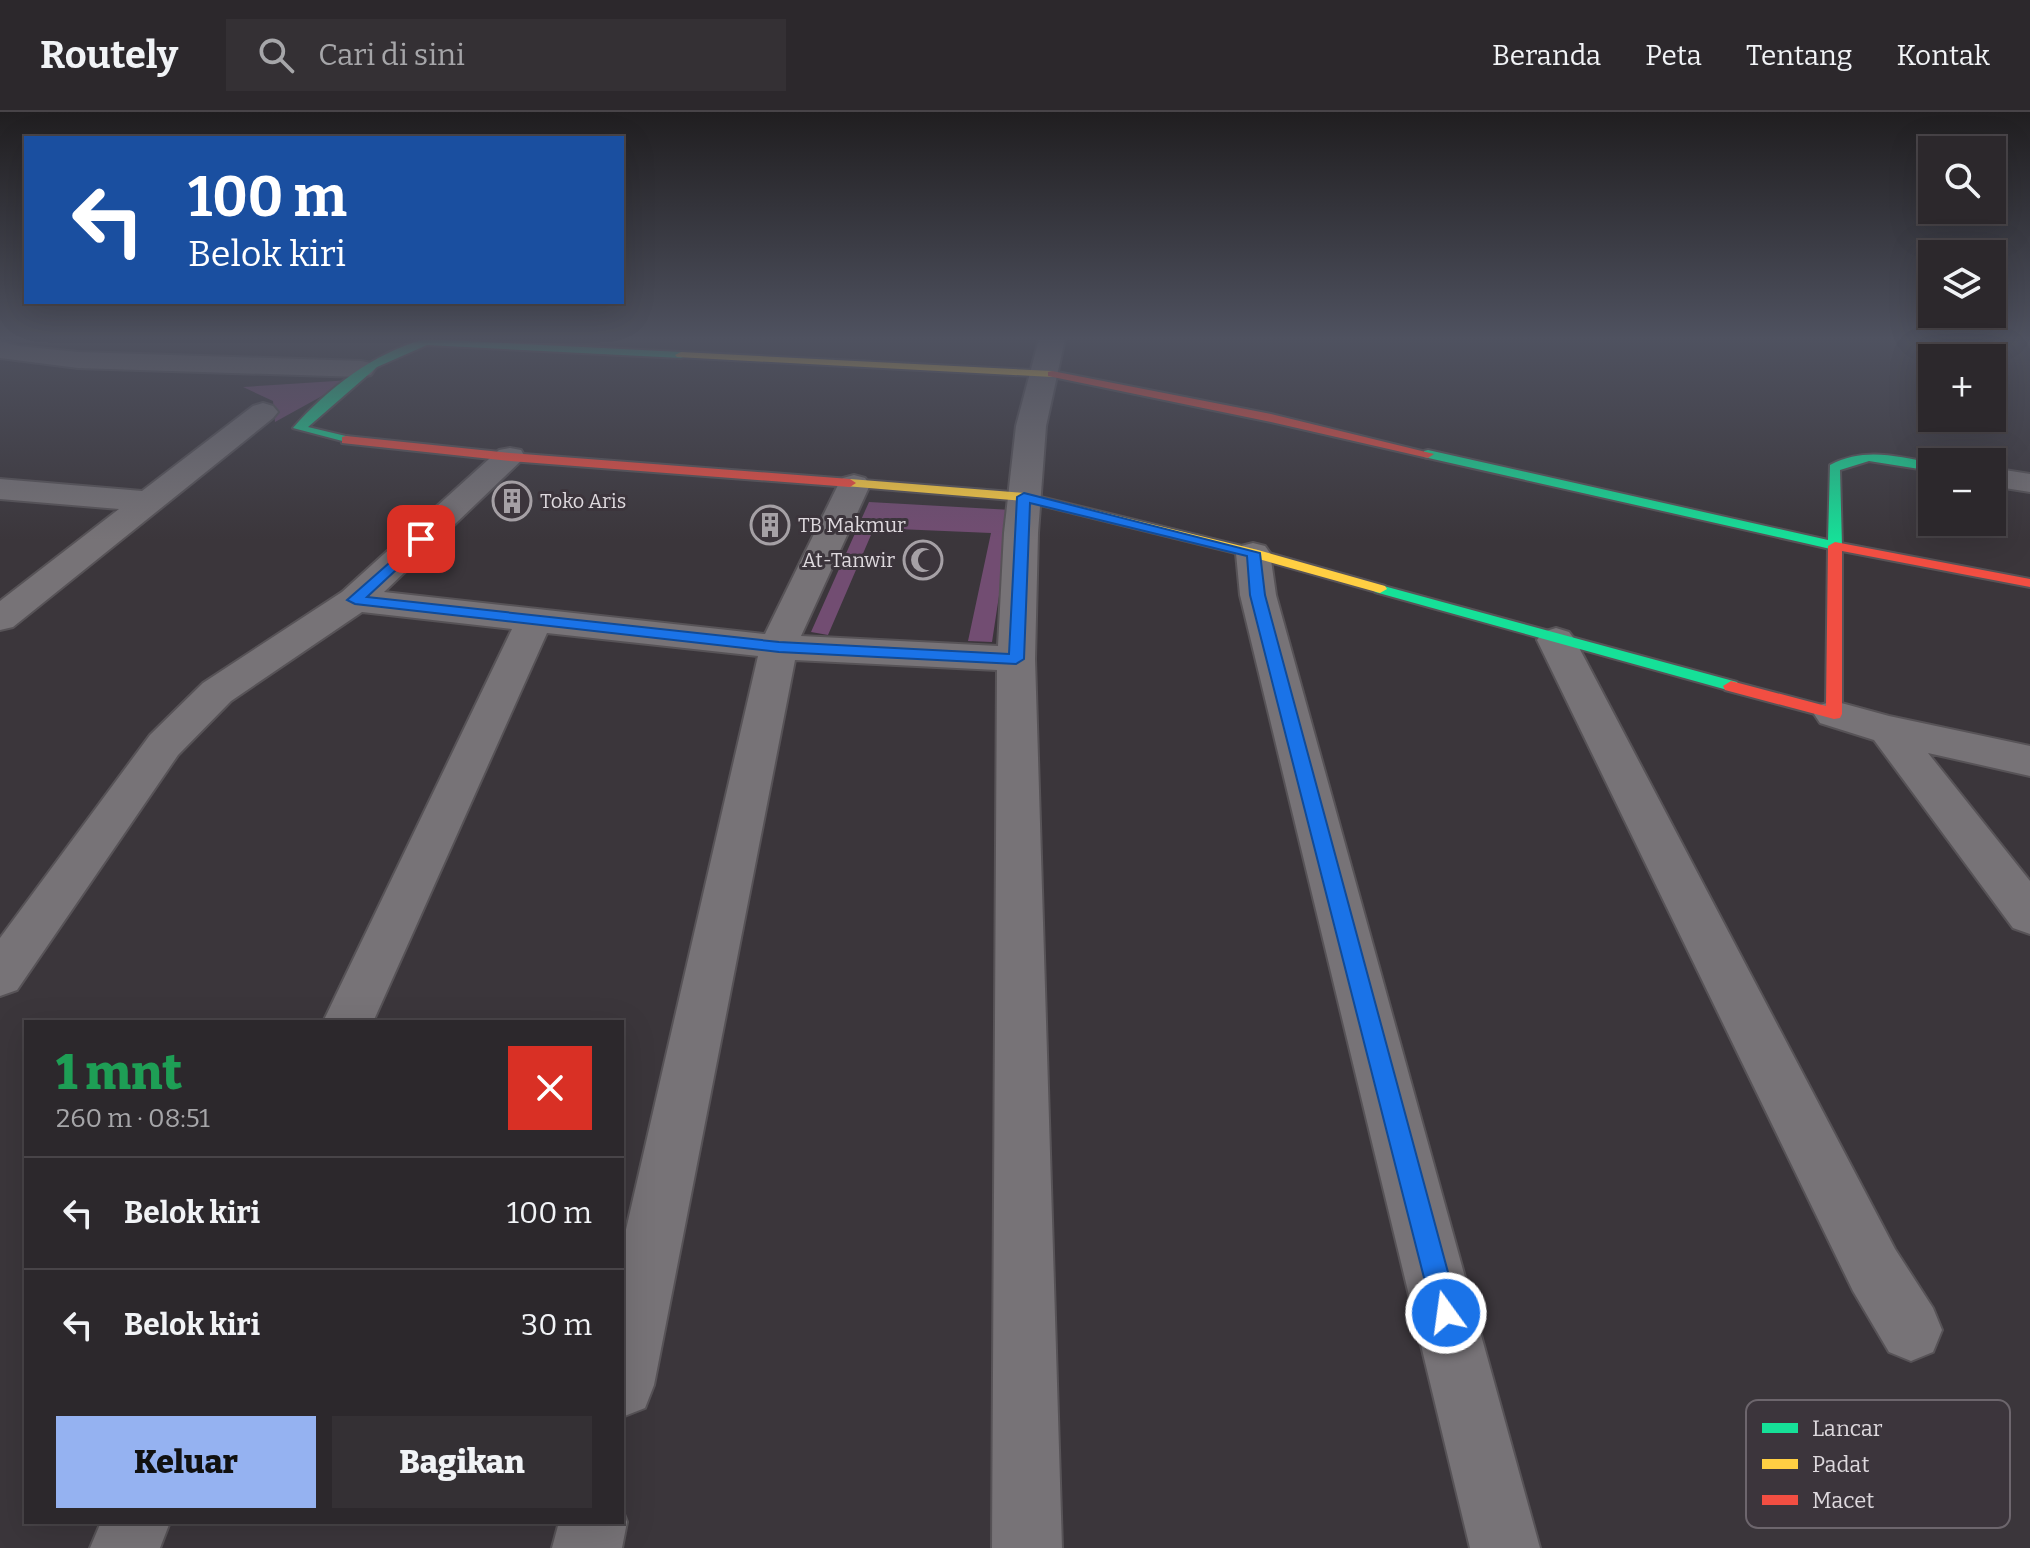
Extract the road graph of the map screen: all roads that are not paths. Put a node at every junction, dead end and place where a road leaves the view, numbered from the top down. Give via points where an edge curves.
1 (228, 406) edge
2 (254, 406) edge
3 (322, 406) edge
4 (1036, 406) edge
5 (1211, 406) edge
6 (299, 428) junction
7 (510, 457) junction
8 (1918, 465) edge
9 (2006, 479) edge
10 (2030, 483) edge
11 (854, 485) junction
12 (0, 489) edge
13 (1024, 497) junction
14 (152, 502) junction
15 (1835, 546) junction
16 (1253, 553) junction
17 (2030, 583) edge
18 (355, 600) junction
19 (0, 619) edge
20 (534, 620) junction
21 (1556, 640) junction
22 (779, 647) junction
23 (1016, 659) junction
24 (1834, 714) junction
25 (1888, 730) junction
26 (2030, 761) edge
27 (2030, 915) edge
28 (0, 976) edge
29 (349, 1020) edge
30 (1911, 1330) dead end
31 (624, 1376) edge
32 (135, 1524) edge
33 (593, 1524) edge
34 (125, 1548) edge
35 (587, 1548) edge
36 (1027, 1548) edge
37 (1505, 1548) edge

1 - 14 street
2 - 6 street
3 - 6 street
4 - 13 street
5 - 15 street
6 - 7 street via 337,439
7 - 11 street
7 - 18 street
8 - 15 street via 1870,457 1845,458 1834,468
9 - 10 street
11 - 13 street
11 - 22 street
12 - 14 street
13 - 16 street
13 - 23 street
14 - 19 street
15 - 17 street
15 - 24 street
16 - 21 street
16 - 37 street via 1258,595
18 - 20 street
18 - 28 street via 217,692 164,745
20 - 22 street
20 - 29 street
21 - 24 street
21 - 30 street via 1874,1270
22 - 23 street
22 - 31 street
23 - 36 street
24 - 25 street
25 - 26 street
25 - 27 street
32 - 34 street
33 - 35 street

